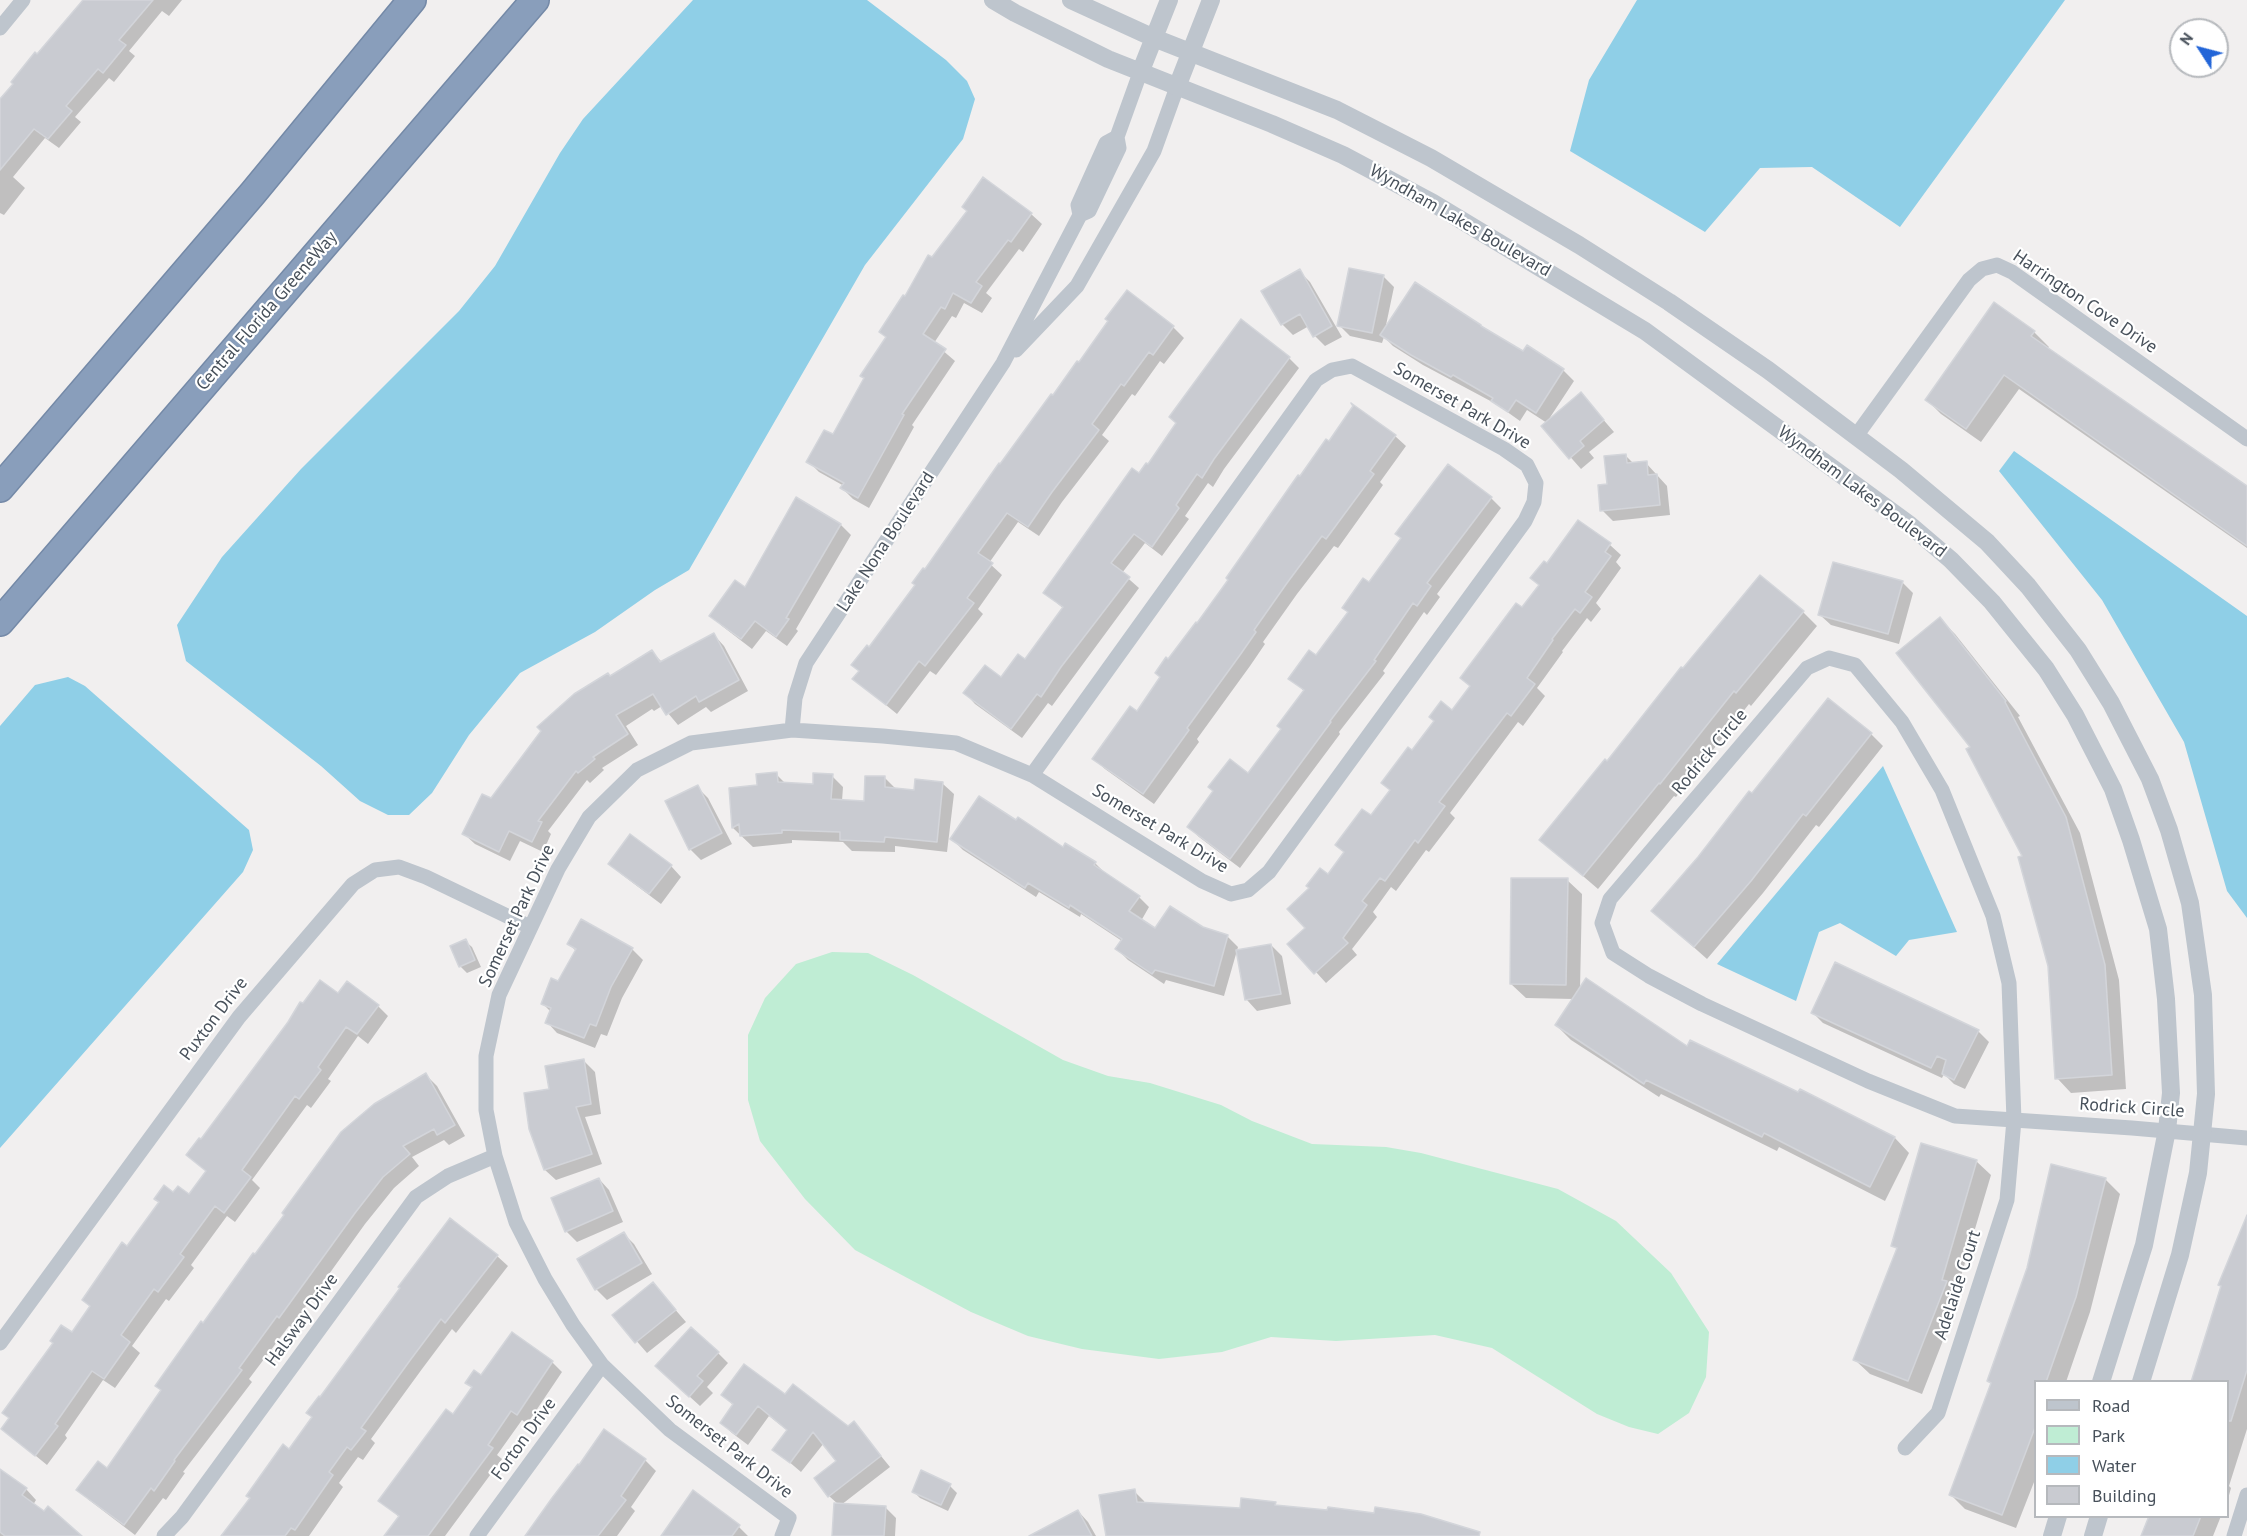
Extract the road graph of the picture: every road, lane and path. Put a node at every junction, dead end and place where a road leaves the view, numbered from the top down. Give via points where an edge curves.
1 (23, 0) edge
2 (412, 0) edge
3 (535, 0) edge
4 (993, 0) edge
5 (1071, 0) edge
6 (1169, 0) edge
7 (1211, 0) edge
8 (0, 28) edge
9 (1154, 39) junction
10 (1190, 53) junction
11 (1140, 73) junction
12 (1177, 87) junction
13 (1091, 192) junction
14 (1121, 208) junction
15 (1003, 363) junction
16 (1856, 436) junction
17 (2247, 439) edge
18 (0, 488) edge
19 (0, 622) edge
20 (792, 730) junction
21 (1032, 775) junction
22 (530, 927) junction
23 (2014, 1120) junction
24 (2167, 1130) junction
25 (2203, 1133) junction
26 (2247, 1138) edge
27 (495, 1156) junction
28 (0, 1342) edge
29 (603, 1365) junction
30 (2102, 1380) edge
31 (2142, 1380) edge
32 (1905, 1448) dead end
33 (2247, 1495) edge
34 (2057, 1518) edge
35 (2098, 1518) edge
36 (164, 1536) edge
37 (477, 1536) edge
38 (782, 1536) edge
39 (2052, 1536) edge
40 (2093, 1536) edge
41 (2234, 1536) edge

1 - 8 street
2 - 18 highway via 253,193
3 - 19 highway, Central Florida GreeneWay
4 - 11 street, Wyndham Lakes Boulevard
5 - 9 street, Wyndham Lakes Boulevard
6 - 9 street, Lake Nona Boulevard
7 - 10 street, Lake Nona Boulevard
9 - 10 street, Wyndham Lakes Boulevard
9 - 11 street, Lake Nona Boulevard
10 - 12 street, Lake Nona Boulevard
10 - 16 street, Wyndham Lakes Boulevard via 1337,110 1431,158 1669,302
11 - 12 street, Wyndham Lakes Boulevard
11 - 13 street, Lake Nona Boulevard via 1117,137 1106,143
12 - 14 street, Lake Nona Boulevard via 1154,151
12 - 24 street, Wyndham Lakes Boulevard via 1342,155 1433,203 1645,331 1910,525 1992,602 2046,669 2075,715 2113,789 2131,840 2158,929 2171,1093
13 - 14 street
13 - 15 street, Lake Nona Boulevard via 1078,206 1080,215
14 - 15 street, Lake Nona Boulevard via 1077,286
15 - 20 street, Lake Nona Boulevard via 806,663 795,698
16 - 17 street, Harrington Cove Drive via 1969,280 1982,269 1997,265
16 - 25 street, Wyndham Lakes Boulevard via 1987,542 2028,586 2078,650 2150,779 2190,903 2203,996
20 - 21 street, Somerset Park Drive via 956,743
20 - 22 street, Somerset Park Drive via 691,743 637,770 589,817
21 - 21 street, Somerset Park Drive via 1202,881 1231,894 1248,890 1269,872 1525,521 1534,502 1536,483 1527,465 1352,366 1332,370 1316,380
22 - 27 street, Somerset Park Drive via 499,995 486,1056 486,1110
22 - 28 street, Puxton Drive via 399,867 375,870 353,884 239,1017
23 - 23 street, Rodrick Circle via 2009,983 1993,916 1942,790 1902,722 1855,665 1829,658 1807,668 1610,899 1602,924 1613,953 1702,1004 1868,1081 1955,1116
23 - 24 street, Rodrick Circle
23 - 32 street, Adelaide Court via 2007,1200 1938,1413
24 - 25 street, Rodrick Circle
24 - 30 street, Wyndham Lakes Boulevard via 2144,1245
25 - 26 street, Rodrick Circle
25 - 31 street, Wyndham Lakes Boulevard via 2180,1256
27 - 29 street, Somerset Park Drive via 516,1222 540,1269 573,1325
27 - 36 street, Halsway Drive via 447,1176 416,1197 182,1517
29 - 37 street, Forton Drive
29 - 38 street, Somerset Park Drive via 670,1430 789,1518
33 - 41 street
34 - 39 street
35 - 40 street

